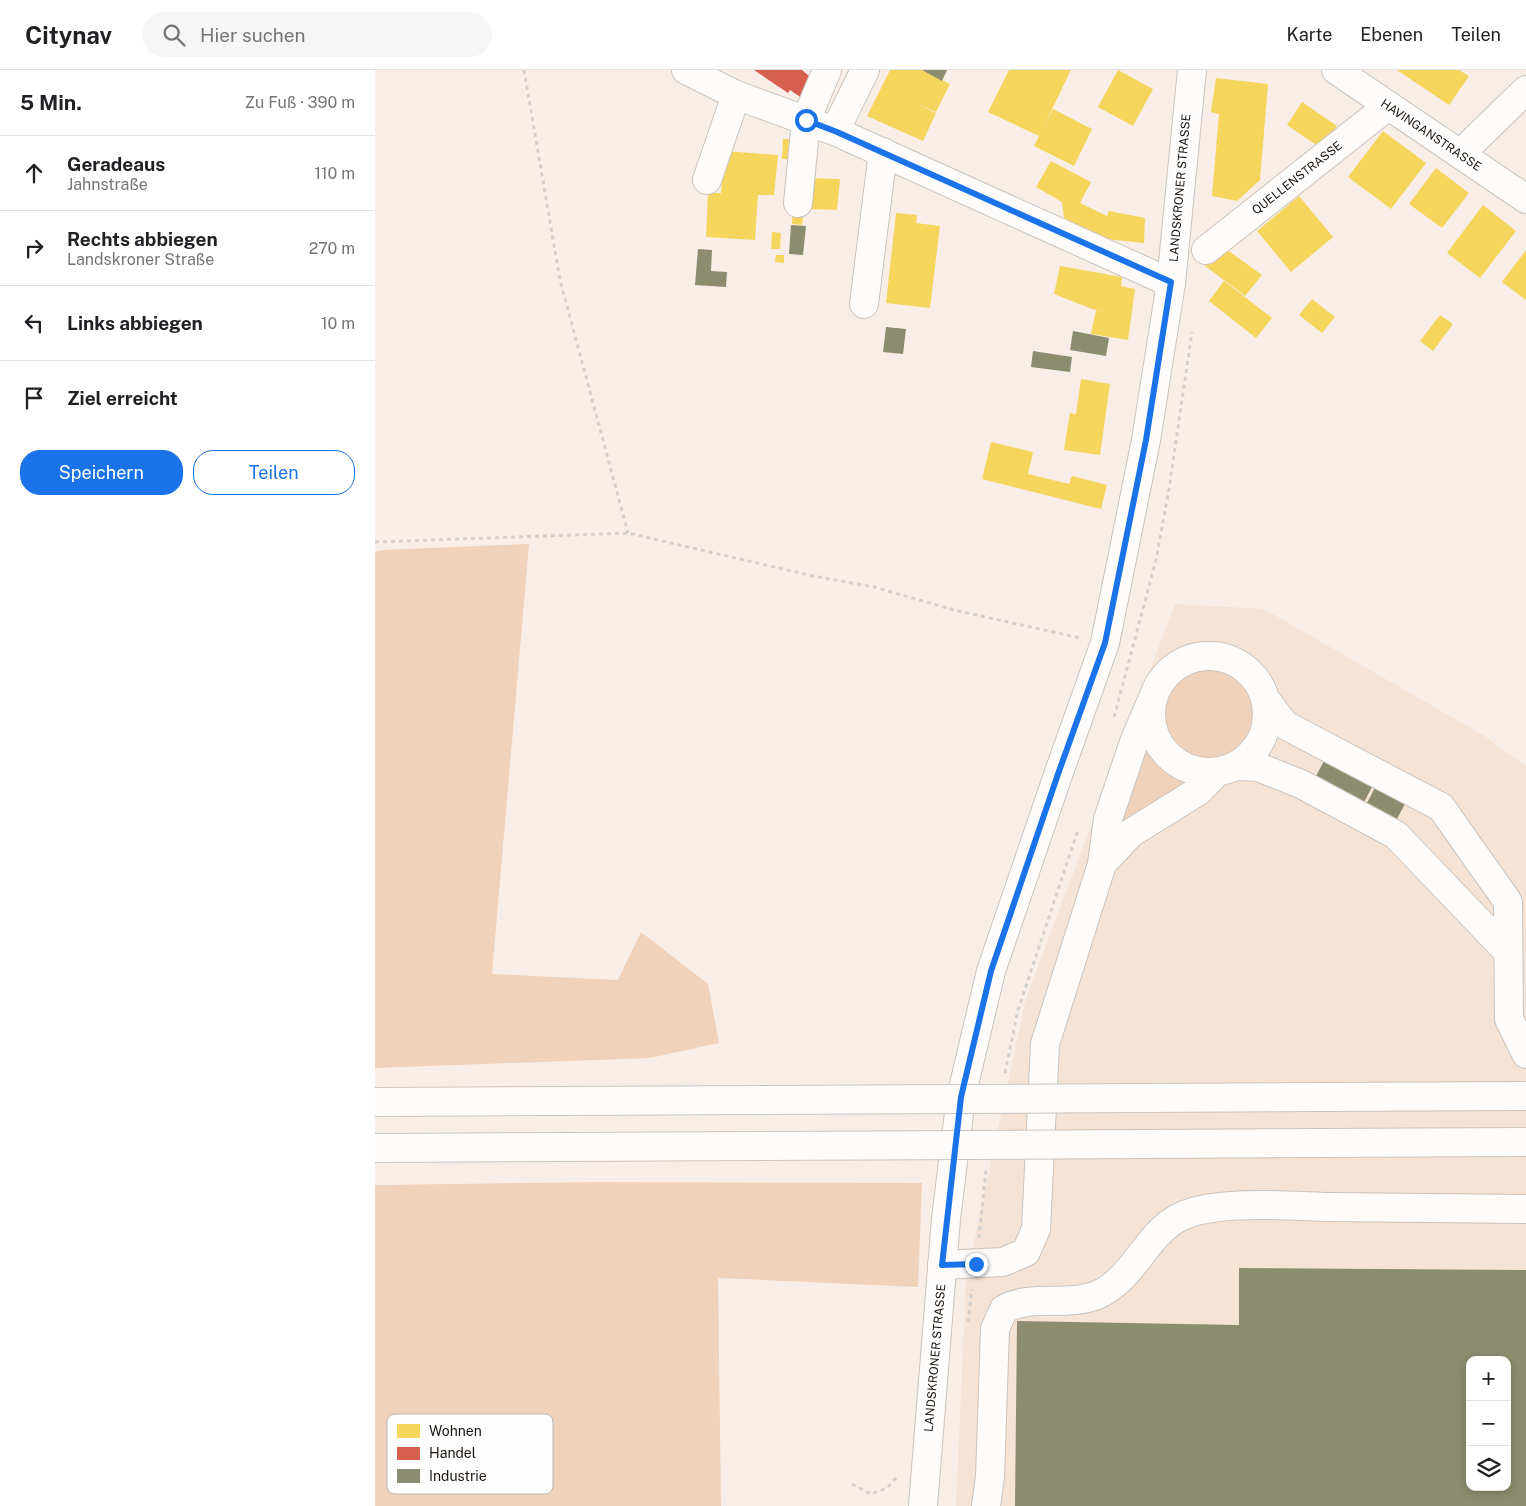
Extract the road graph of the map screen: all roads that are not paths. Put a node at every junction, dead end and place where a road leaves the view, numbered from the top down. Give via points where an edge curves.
1 (686, 70) edge
2 (827, 70) edge
3 (865, 70) edge
4 (1192, 70) edge
5 (1336, 70) edge
6 (1526, 90) edge
7 (736, 95) junction
8 (1388, 106) junction
9 (806, 120) junction
10 (835, 131) junction
11 (883, 152) junction
12 (1460, 154) junction
13 (707, 180) dead end
14 (1526, 199) edge
15 (798, 202) dead end
16 (1206, 250) dead end
17 (1171, 282) junction
18 (864, 304) dead end
19 (1266, 700) junction
20 (1151, 702) junction
21 (1226, 769) junction
22 (1102, 864) junction
23 (1508, 952) junction
24 (1526, 1054) edge
25 (1526, 1096) edge
26 (375, 1102) edge
27 (1526, 1142) edge
28 (375, 1148) edge
29 (1526, 1209) edge
30 (942, 1265) junction
31 (923, 1506) edge
32 (986, 1506) edge

1 - 7 main road
2 - 9 main road
3 - 10 main road
4 - 17 main road, LANDSKRONER STRASSE
5 - 8 main road, HAVINGANSTRASSE
6 - 12 main road
7 - 9 main road
7 - 13 main road
8 - 12 main road, HAVINGANSTRASSE
8 - 16 main road, QUELLENSTRASSE
9 - 10 main road
9 - 15 main road
10 - 11 main road
11 - 17 main road
11 - 18 main road
12 - 14 main road, HAVINGANSTRASSE
17 - 30 main road, LANDSKRONER STRASSE via 1146,440 1105,643 991,971 961,1097
19 - 20 main road via 1258,682 1244,667 1226,658 1206,655 1186,660 1169,670
19 - 21 main road via 1267,720 1261,740 1250,755
19 - 23 main road via 1285,725 1441,807 1508,902
20 - 21 main road via 1151,721 1156,739 1166,754 1181,766 1199,772
20 - 22 main road via 1108,819
21 - 22 main road via 1200,790 1131,833
21 - 23 main road via 1258,767 1301,784 1397,835
22 - 30 main road via 1045,1044 1036,1229 1026,1252 1003,1262
23 - 24 main road via 1509,1019
25 - 26 main road, bridge
27 - 28 main road, bridge
29 - 32 main road via 1252,1206 1201,1209 1179,1217 1163,1228 1129,1270 1099,1294 1085,1300 1015,1303 1004,1308 995,1328 990,1477
30 - 31 main road, LANDSKRONER STRASSE

